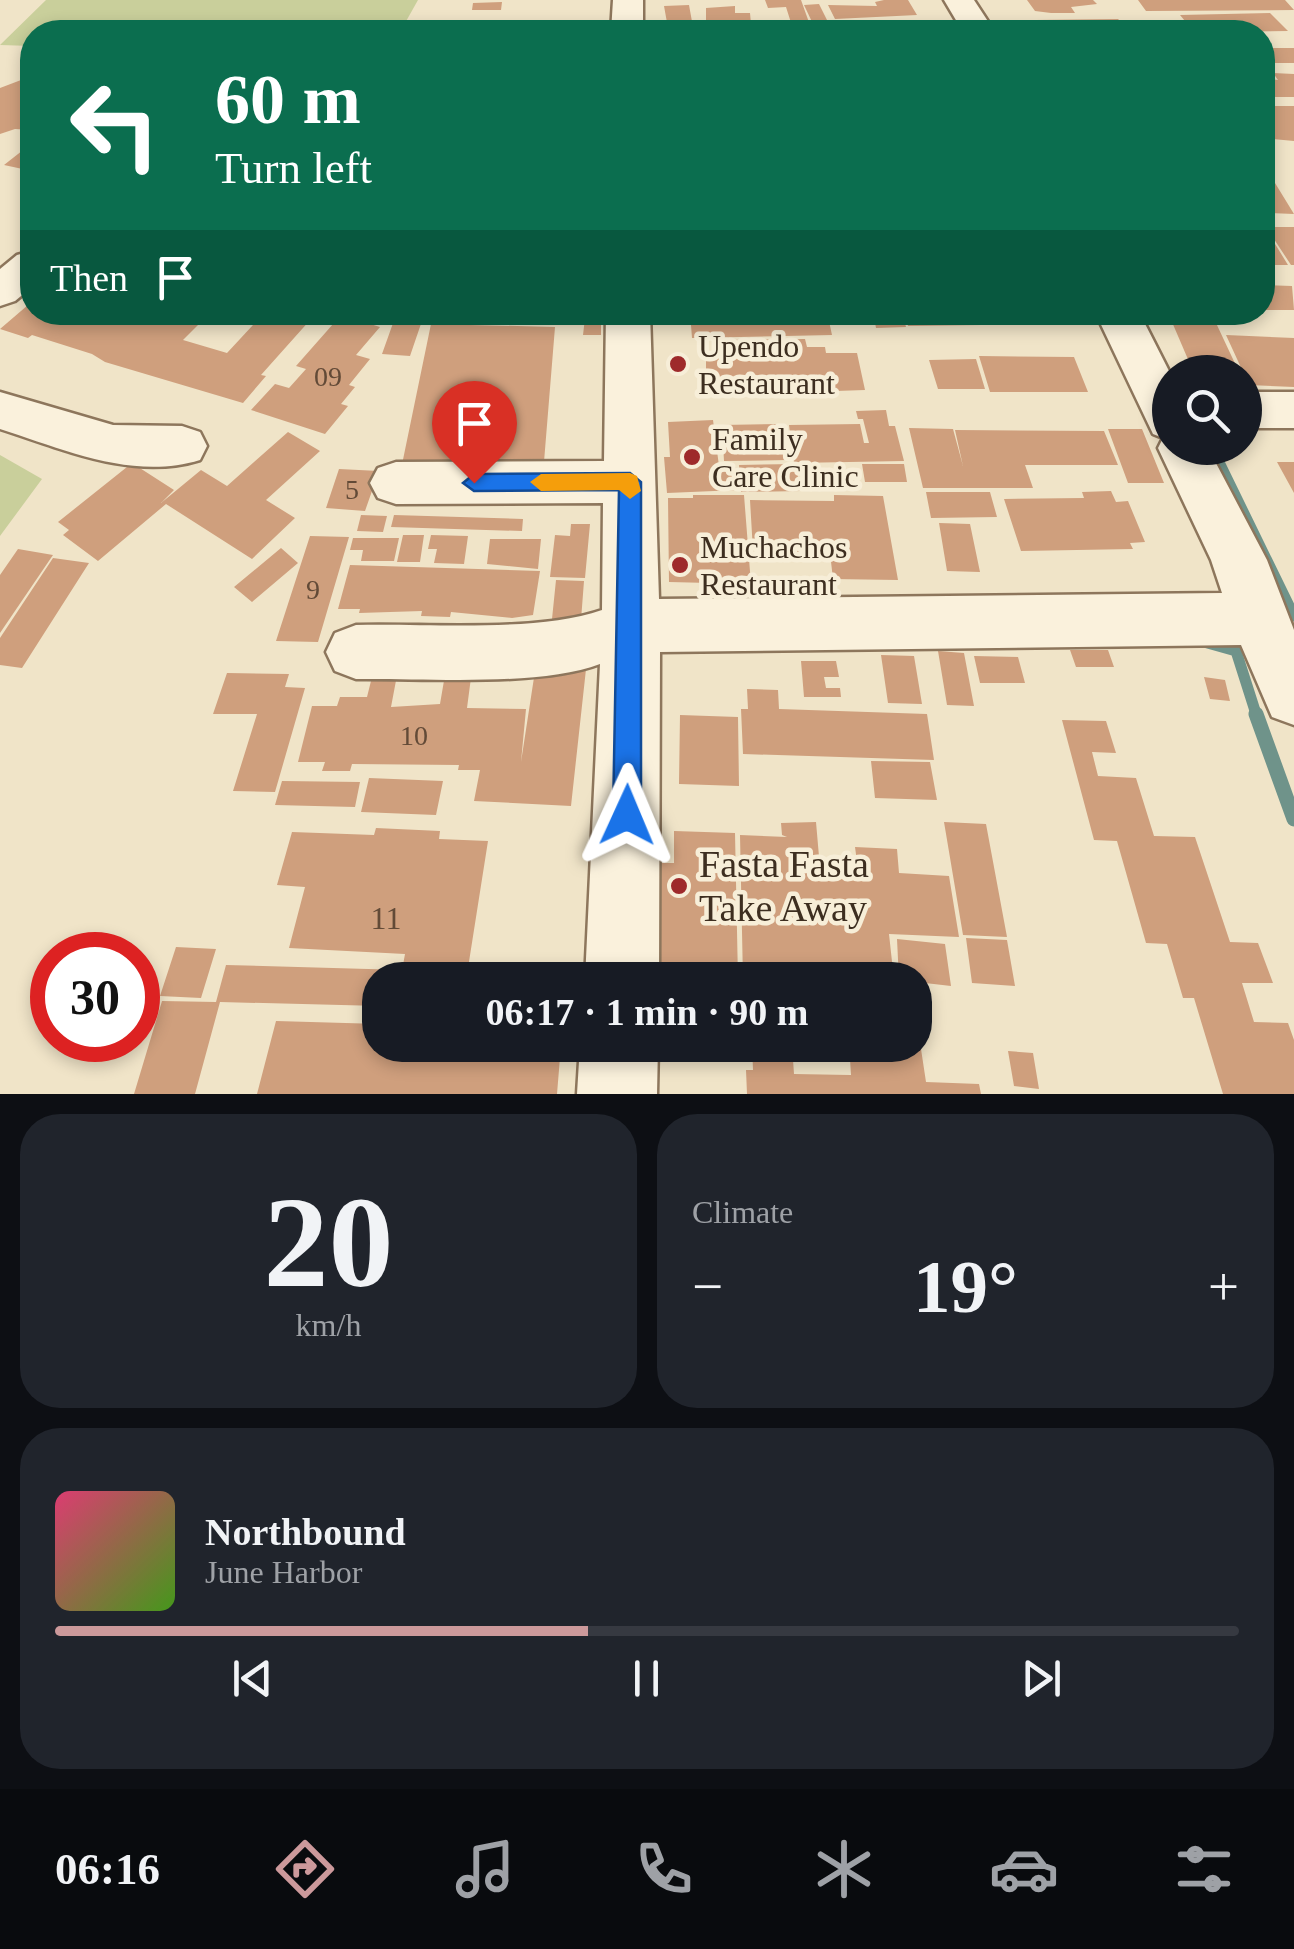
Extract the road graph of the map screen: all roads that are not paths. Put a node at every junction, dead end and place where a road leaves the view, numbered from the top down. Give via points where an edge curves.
1 (20, 274) edge
2 (0, 290) edge
3 (628, 325) edge
4 (1124, 325) edge
5 (1152, 382) edge
6 (0, 410) edge
7 (1262, 410) edge
8 (1294, 410) edge
9 (182, 446) dead end
10 (1193, 465) edge
11 (630, 482) junction
12 (396, 483) dead end
13 (1260, 618) junction
14 (631, 626) junction
15 (356, 652) dead end
16 (1294, 696) edge
17 (622, 962) edge
18 (618, 1062) edge
19 (616, 1094) edge

1 - 2 street
3 - 11 street
4 - 5 street
6 - 9 street via 113,445
7 - 8 street
10 - 13 street
11 - 12 street
11 - 14 street
13 - 14 street
13 - 16 street
14 - 15 street via 551,648
14 - 17 street
18 - 19 street

